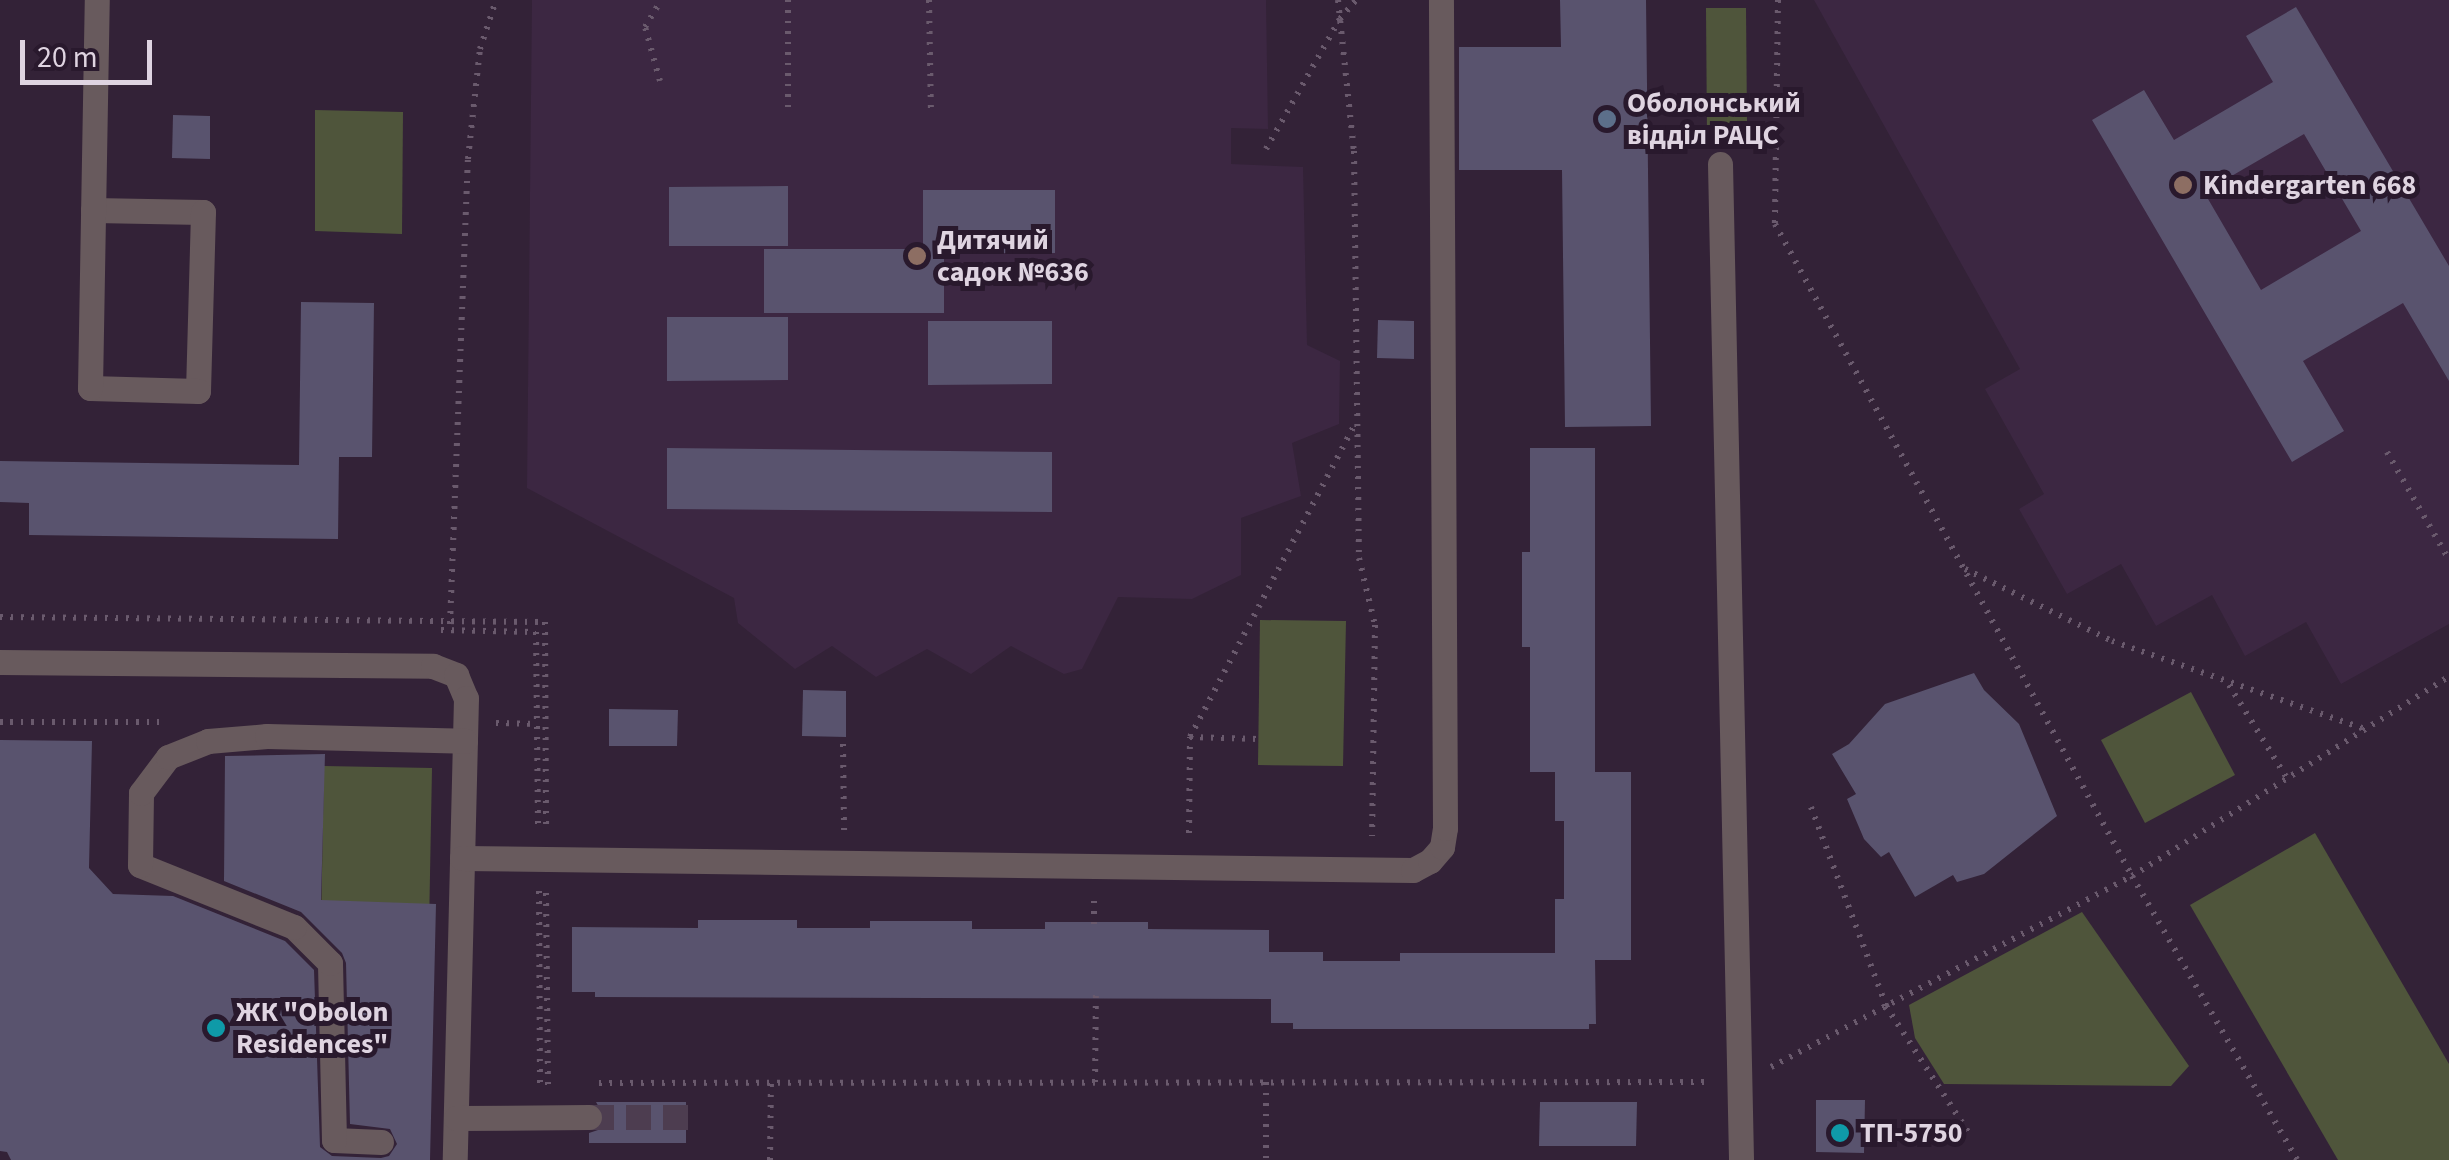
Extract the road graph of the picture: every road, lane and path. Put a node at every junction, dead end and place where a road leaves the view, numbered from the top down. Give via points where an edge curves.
1 (97, 0) edge
2 (496, 0) edge
3 (661, 0) edge
4 (788, 0) edge
5 (929, 0) edge
6 (1338, 0) edge
7 (1356, 0) edge
8 (1441, 0) edge
9 (1778, 0) edge
10 (1340, 19) junction
11 (660, 81) dead end
12 (788, 113) dead end
13 (931, 113) dead end
14 (1266, 149) dead end
15 (1720, 164) dead end
16 (93, 210) junction
17 (1357, 421) junction
18 (2387, 452) dead end
19 (2449, 560) edge
20 (1964, 568) junction
21 (450, 630) dead end
22 (0, 662) edge
23 (2449, 676) edge
24 (2228, 684) junction
25 (2365, 729) junction
26 (1190, 737) junction
27 (1258, 739) dead end
28 (465, 741) junction
29 (2287, 778) junction
30 (1811, 807) dead end
31 (1188, 854) dead end
32 (1372, 856) dead end
33 (462, 858) junction
34 (2132, 876) junction
35 (1096, 993) dead end
36 (1886, 1006) junction
37 (523, 1082) dead end
38 (566, 1082) dead end
39 (585, 1082) dead end
40 (771, 1082) junction
41 (1095, 1082) junction
42 (1128, 1082) junction
43 (1266, 1082) junction
44 (1743, 1082) junction
45 (1128, 1096) dead end
46 (589, 1117) tunnel mouth
47 (456, 1118) junction
48 (1968, 1132) dead end
49 (382, 1142) dead end
50 (455, 1160) edge
51 (770, 1160) edge
52 (1266, 1160) edge
53 (1741, 1160) edge
54 (2297, 1160) edge

1 - 16 lane
2 - 21 path via 480,50 468,159
3 - 11 path via 645,27
4 - 12 path
5 - 13 path
6 - 10 path
7 - 10 path
8 - 33 lane via 1444,828 1442,847 1430,861 1413,870
9 - 20 path via 1775,224
10 - 14 path
10 - 17 path via 1354,151
15 - 44 lane
16 - 16 lane via 202,212 198,391 90,388
17 - 26 path
17 - 32 path via 1358,558 1375,625
18 - 19 path
20 - 24 path via 2112,641
20 - 34 path
22 - 28 lane via 446,668 464,685
23 - 25 path
24 - 25 path
24 - 29 path
25 - 29 path
26 - 27 path
26 - 31 path
28 - 33 lane
28 - 49 lane via 208,741 168,758 142,793 140,865 294,926 330,963 334,1140
29 - 34 path
30 - 36 path
33 - 47 lane
34 - 36 path
34 - 54 path
35 - 41 path
36 - 44 path
36 - 48 path
37 - 38 path
39 - 40 path
40 - 41 path
40 - 51 path
41 - 42 path
42 - 43 path
42 - 45 path
43 - 44 path
43 - 52 path
44 - 53 lane
46 - 47 lane
47 - 50 lane

